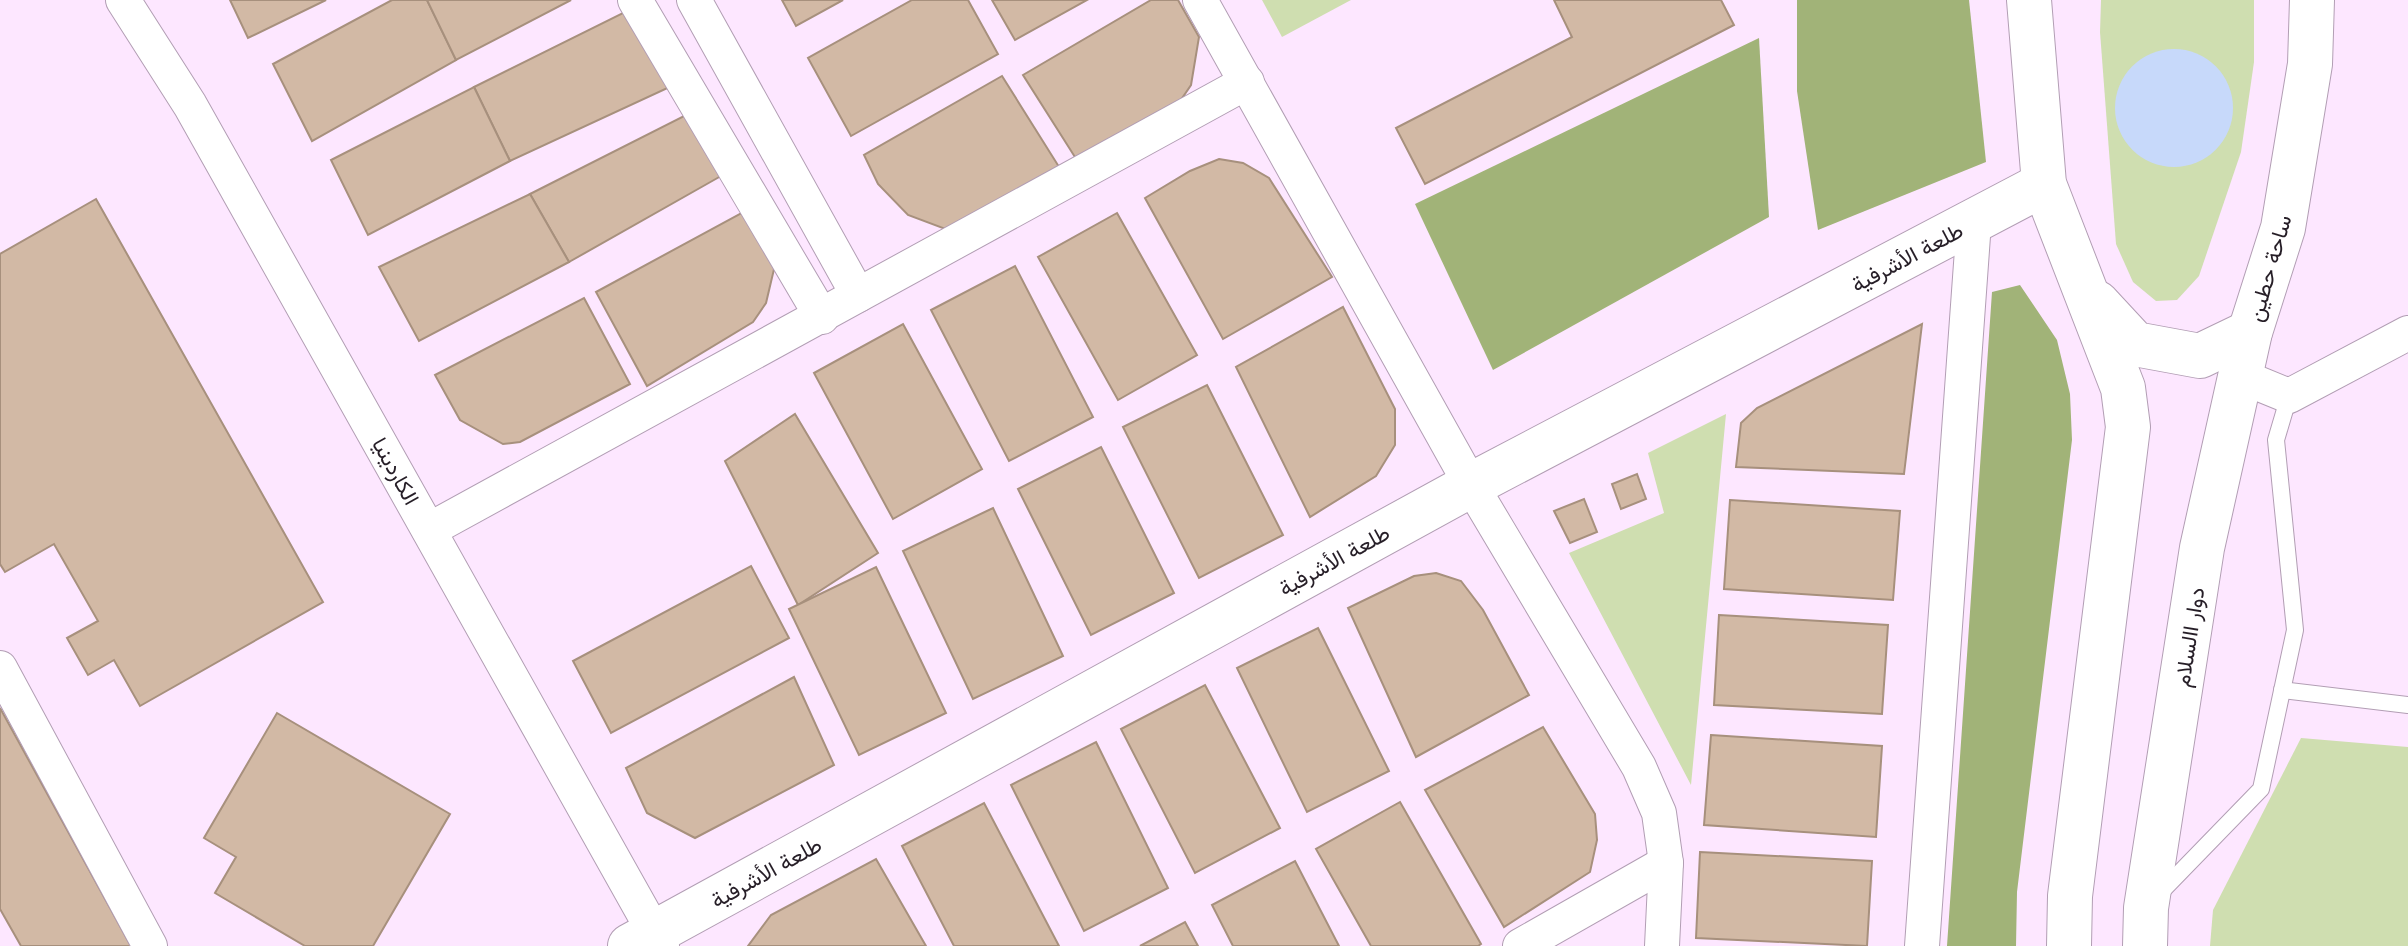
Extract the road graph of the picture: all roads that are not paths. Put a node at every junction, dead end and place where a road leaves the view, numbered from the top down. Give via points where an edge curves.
1 (123, 0) edge
2 (635, 0) edge
3 (694, 0) edge
4 (1200, 0) edge
5 (2029, 0) edge
6 (2312, 0) edge
7 (1247, 82) junction
8 (2044, 184) junction
9 (1974, 222) junction
10 (2085, 290) junction
11 (858, 295) junction
12 (822, 317) junction
13 (2250, 332) junction
14 (2408, 333) edge
15 (2240, 376) junction
16 (2289, 396) junction
17 (1471, 485) junction
18 (429, 530) junction
19 (0, 668) edge
20 (2282, 690) junction
21 (2408, 705) edge
22 (1666, 863) junction
23 (2145, 927) edge
24 (649, 941) edge
25 (150, 946) edge
26 (1520, 946) edge
27 (1662, 946) edge
28 (1922, 946) edge
29 (2069, 946) edge

1 - 18 street, الكاردينيا via 190,105
2 - 12 street
3 - 11 street
4 - 7 street
5 - 8 main road, ساحة حطين
6 - 13 main road, ساحة حطين via 2310,64 2283,228
7 - 11 street
7 - 17 street
8 - 9 main road, طلعة الأشرفية
8 - 10 main road, ساحة حطين
9 - 17 main road, طلعة الأشرفية
9 - 28 street
10 - 13 main road, ساحة حطين via 2135,344 2200,356
10 - 29 main road via 2123,388 2128,427 2070,896
11 - 12 street
12 - 18 street
13 - 15 main road, دوار االسلام
14 - 16 street
15 - 16 street
15 - 23 main road, دوار االسلام via 2202,548
16 - 20 lane via 2276,440 2295,630
17 - 22 street via 1639,767 1659,813
17 - 24 main road, طلعة الأشرفية
18 - 24 street, الكاردينيا
19 - 25 street
20 - 21 lane
20 - 23 lane via 2261,789
22 - 26 street
22 - 27 street

